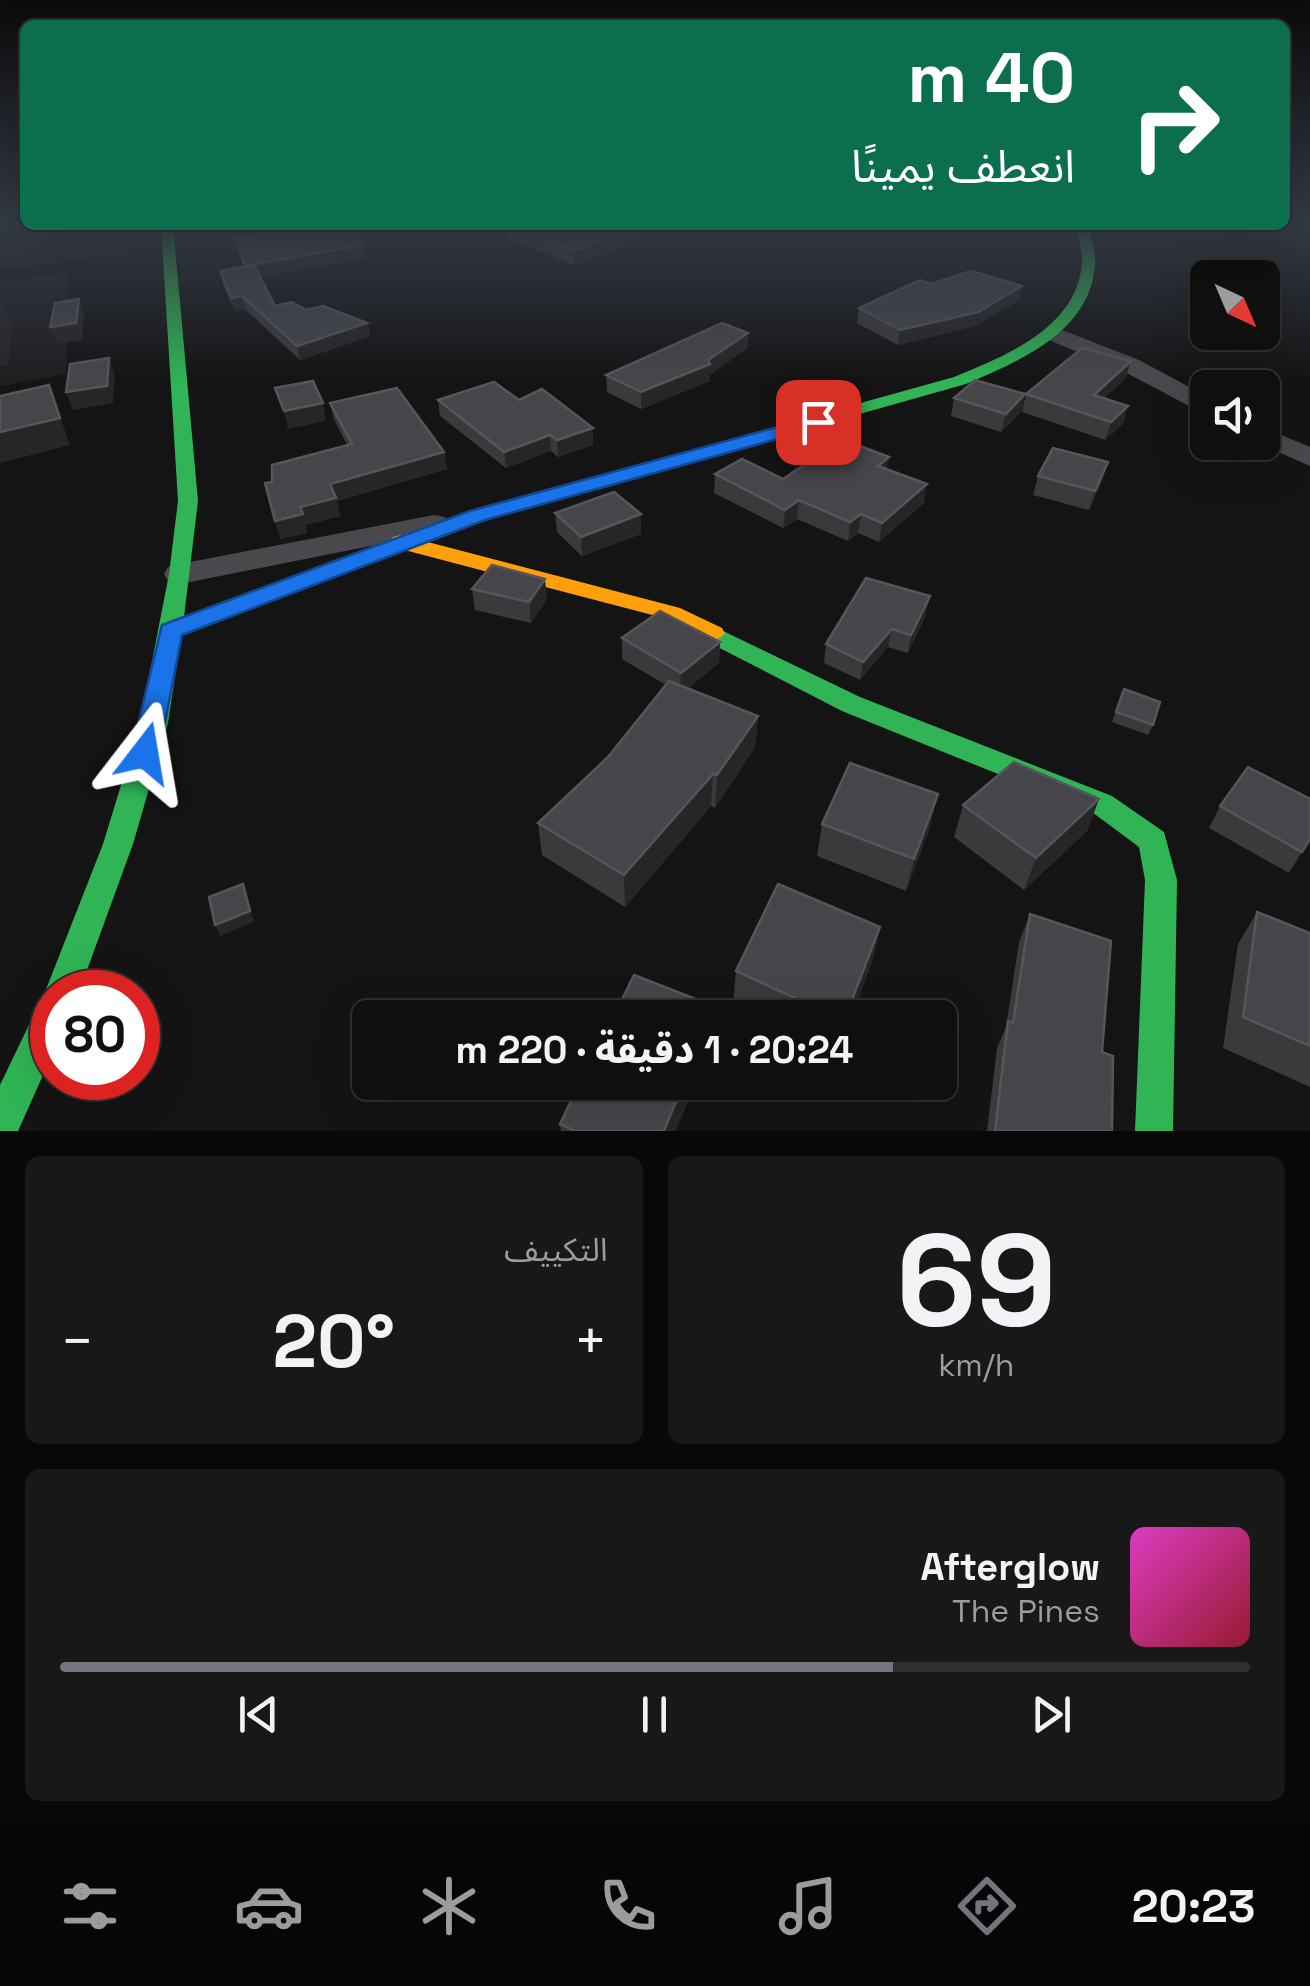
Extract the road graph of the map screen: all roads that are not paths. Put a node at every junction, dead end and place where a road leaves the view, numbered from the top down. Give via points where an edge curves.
1 (171, 276) edge
2 (1088, 276) edge
3 (1052, 333) junction
4 (1190, 398) edge
5 (1280, 444) edge
6 (1310, 458) edge
7 (478, 516) junction
8 (401, 542) junction
9 (180, 574) junction
10 (171, 631) junction
11 (70, 970) edge
12 (30, 1063) edge
13 (0, 1128) edge
14 (1154, 1131) edge

1 - 9 main road via 188,500
2 - 3 main road via 1085,294
3 - 4 street via 1130,364
3 - 7 main road via 991,368 931,391
5 - 6 street
7 - 8 main road
7 - 9 street
8 - 10 main road
8 - 14 main road via 672,614 851,704 1102,804 1153,841 1160,880
9 - 10 main road
10 - 11 main road via 154,723
12 - 13 main road

